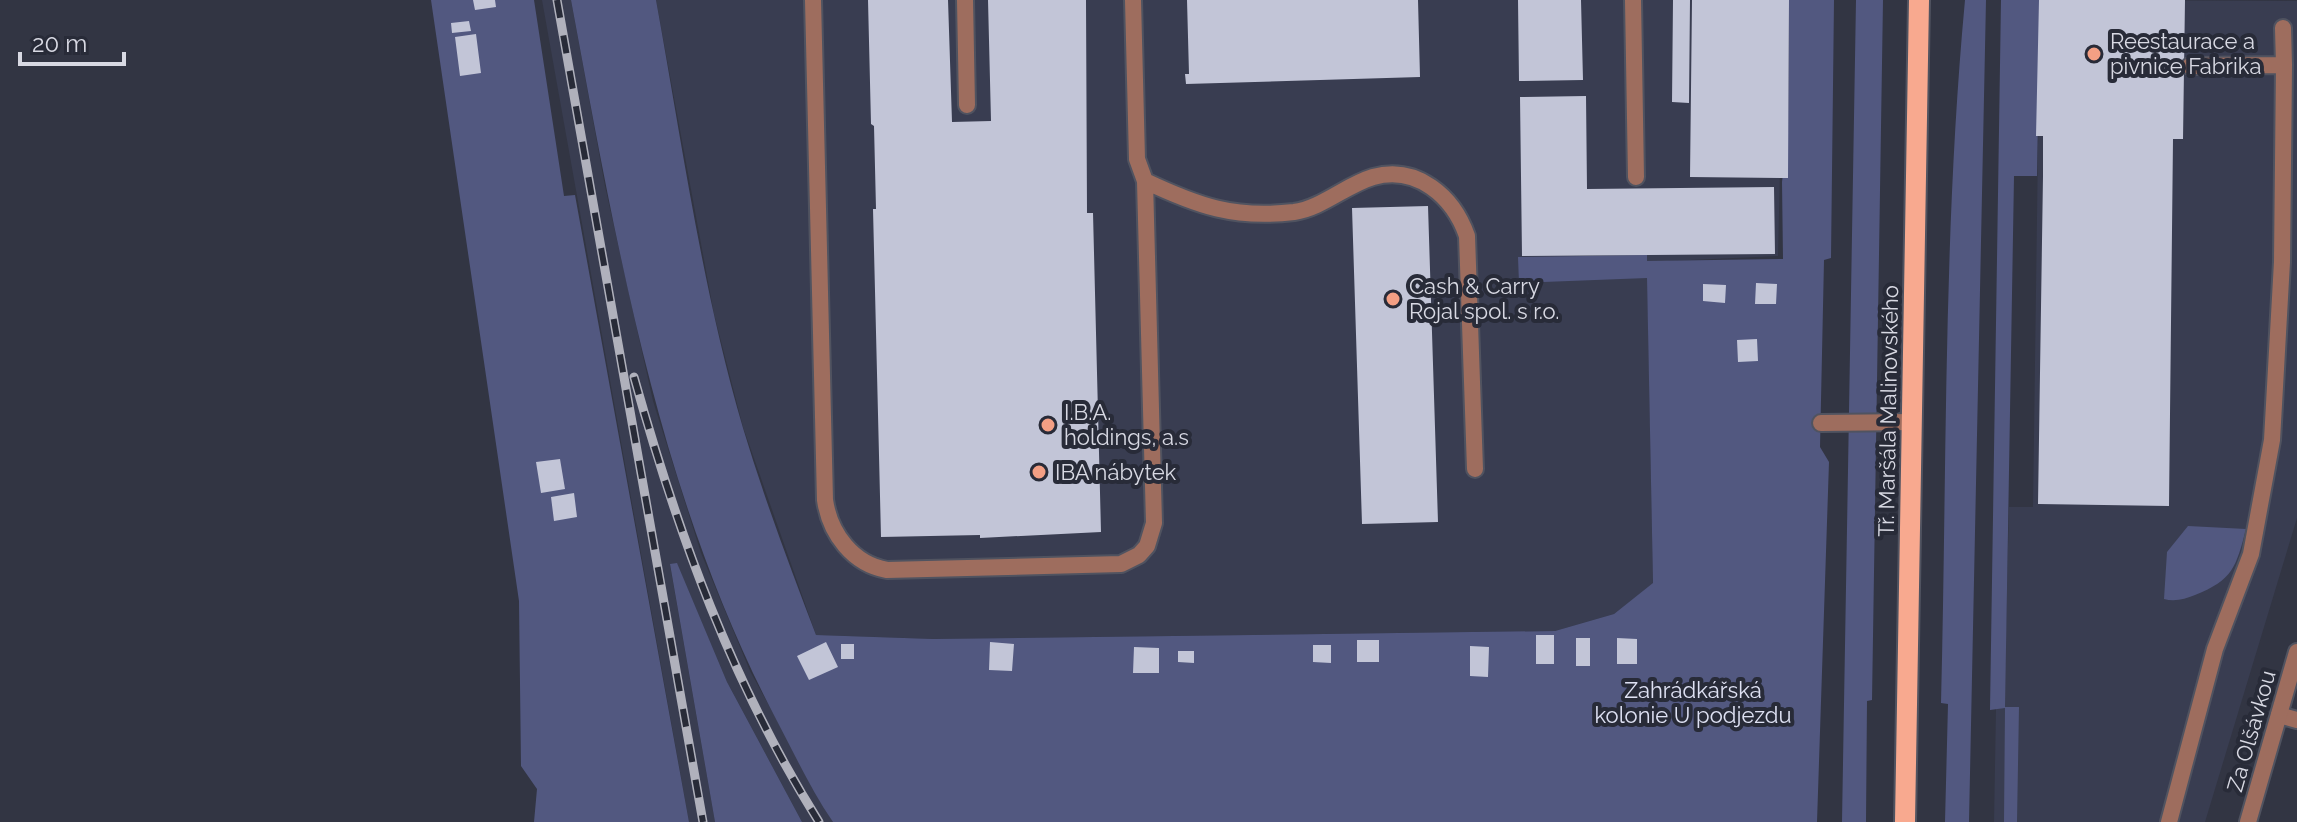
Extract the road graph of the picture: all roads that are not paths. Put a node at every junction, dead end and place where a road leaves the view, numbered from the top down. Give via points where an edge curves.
1 (813, 0) edge
2 (965, 0) edge
3 (1133, 0) edge
4 (1633, 0) edge
5 (1919, 0) edge
6 (2283, 28) dead end
7 (2284, 65) junction
8 (2190, 66) dead end
9 (967, 105) dead end
10 (1636, 177) dead end
11 (1145, 181) junction
12 (2290, 224) edge
13 (1912, 422) junction
14 (1821, 423) dead end
15 (1475, 469) dead end
16 (2297, 652) edge
17 (2279, 715) junction
18 (2297, 720) edge
19 (1905, 822) edge
20 (2169, 822) edge
21 (2248, 822) edge

1 - 11 street via 825,500 839,537 868,564 887,570 1113,565 1131,561 1147,546 1154,489
2 - 9 street
3 - 11 street via 1137,159
4 - 10 street
5 - 13 main road, Tř. Maršála Malinovského
6 - 7 street
7 - 8 street
7 - 12 street
11 - 15 street via 1197,206 1248,214 1297,211 1391,174 1426,182 1440,193 1454,207 1467,236
12 - 20 street via 2272,440 2251,554 2215,649
13 - 14 street
13 - 19 main road, Tř. Maršála Malinovského
16 - 17 street, Za Olšávkou
17 - 18 street
17 - 21 street, Za Olšávkou

